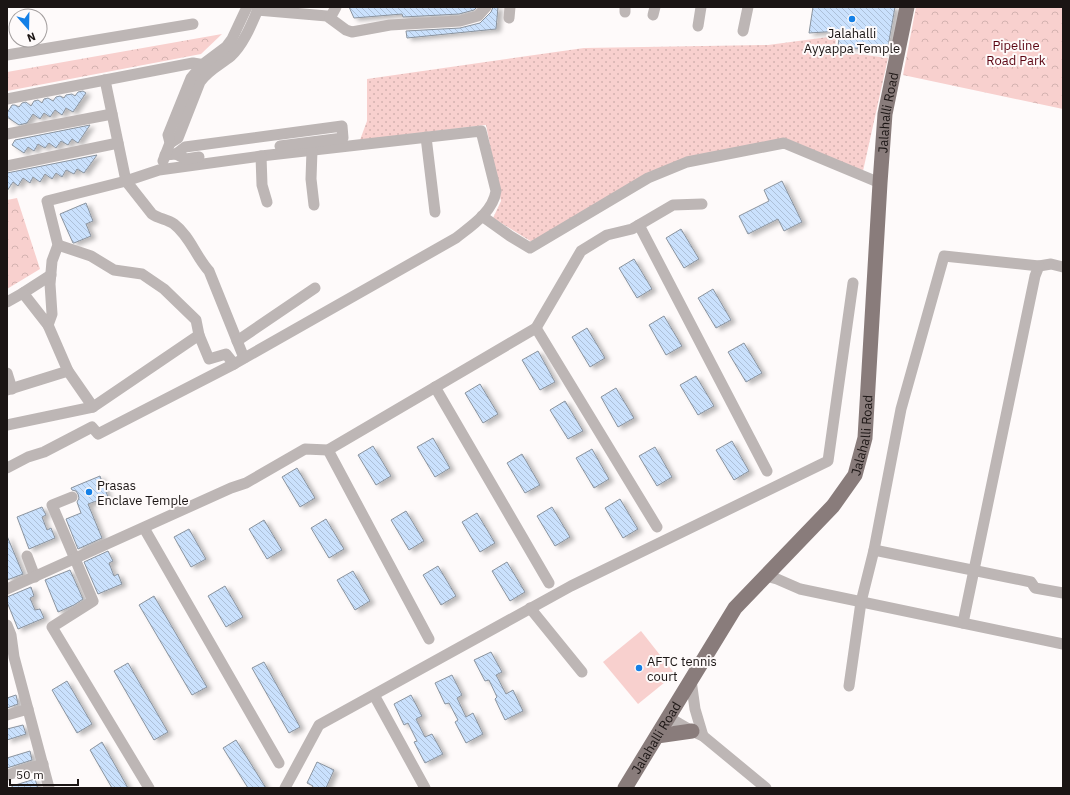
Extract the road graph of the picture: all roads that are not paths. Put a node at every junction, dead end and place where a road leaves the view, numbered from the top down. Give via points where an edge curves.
1 (336, 7) edge
2 (486, 7) edge
3 (510, 7) edge
4 (701, 7) edge
5 (748, 7) edge
6 (906, 7) edge
7 (254, 8) edge
8 (330, 18) junction
9 (509, 18) dead end
10 (193, 24) dead end
11 (698, 26) dead end
12 (742, 31) dead end
13 (7, 55) edge
14 (206, 68) junction
15 (105, 80) junction
16 (7, 98) edge
17 (112, 114) junction
18 (7, 134) edge
19 (426, 137) junction
20 (118, 143) junction
21 (312, 150) junction
22 (170, 154) junction
23 (261, 156) junction
24 (7, 166) edge
25 (159, 170) junction
26 (126, 181) junction
27 (880, 183) junction
28 (267, 202) dead end
29 (314, 204) dead end
30 (702, 204) dead end
31 (435, 212) dead end
32 (482, 216) junction
33 (639, 225) junction
34 (58, 245) junction
35 (1039, 266) junction
36 (1063, 267) edge
37 (51, 275) junction
38 (853, 283) dead end
39 (315, 288) dead end
40 (23, 293) junction
41 (7, 302) edge
42 (48, 325) junction
43 (536, 328) junction
44 (199, 335) junction
45 (238, 341) junction
46 (244, 358) junction
47 (234, 364) junction
48 (68, 371) junction
49 (7, 373) edge
50 (435, 387) junction
51 (9, 390) edge
52 (92, 407) junction
53 (80, 410) junction
54 (7, 425) edge
55 (92, 427) junction
56 (328, 450) junction
57 (7, 468) edge
58 (767, 471) dead end
59 (72, 497) dead end
60 (657, 527) dead end
61 (144, 528) junction
62 (874, 550) junction
63 (27, 556) dead end
64 (74, 559) junction
65 (974, 571) junction
66 (766, 576) junction
67 (35, 577) junction
68 (550, 583) dead end
69 (7, 589) edge
70 (1063, 593) edge
71 (861, 602) junction
72 (530, 608) junction
73 (963, 623) junction
74 (7, 625) edge
75 (429, 639) dead end
76 (1063, 644) edge
77 (10, 656) edge
78 (582, 672) dead end
79 (691, 680) junction
80 (849, 686) dead end
81 (374, 695) junction
82 (28, 709) junction
83 (7, 715) edge
84 (668, 717) junction
85 (698, 734) junction
86 (657, 736) junction
87 (279, 763) dead end
88 (43, 764) junction
89 (7, 775) edge
90 (49, 788) edge
91 (149, 788) edge
92 (285, 788) edge
93 (425, 788) edge
94 (625, 788) edge
95 (766, 788) edge

1 - 8 street
2 - 8 street via 478,16 460,21 390,25 352,32
3 - 9 street
4 - 11 street
5 - 12 street
6 - 27 main road, Jalahalli Road via 885,114
7 - 8 street
7 - 14 street via 237,50
10 - 13 street
14 - 15 street via 193,63
14 - 22 street via 178,138 170,143
15 - 16 street
15 - 17 street
17 - 18 street
17 - 20 street
19 - 21 street
19 - 31 street
19 - 32 street via 481,131 496,191 495,200
20 - 24 street
20 - 26 street
21 - 23 street
21 - 29 street via 311,179
22 - 22 street via 186,159 343,138 342,126 185,147
22 - 25 street
23 - 25 street
23 - 28 street via 262,185
25 - 26 street
26 - 34 street via 47,201
26 - 45 street via 152,214 173,223 187,238 209,271
27 - 32 street via 784,143 687,162 648,178 530,248
27 - 66 main road, Jalahalli Road via 865,438 854,475 833,506
30 - 33 street via 673,205
32 - 46 street via 456,238
33 - 43 street via 607,235 581,251
33 - 58 street
34 - 37 street via 52,261
34 - 44 street via 91,256 114,270 142,274 164,289 196,320
35 - 36 street via 1051,264
35 - 62 street via 944,256 901,409
35 - 65 street
37 - 40 street
37 - 42 street via 52,314
38 - 72 street via 828,461
39 - 45 street
40 - 41 street
40 - 42 street
42 - 48 street
43 - 50 street
43 - 60 street
44 - 47 street via 209,359 226,354
44 - 52 street
45 - 46 street
46 - 47 street
47 - 55 street via 98,434
48 - 51 street
48 - 52 street
49 - 51 street
50 - 56 street
50 - 68 street
52 - 53 street
53 - 54 street
53 - 55 street
55 - 57 street
56 - 61 street via 305,449 246,483
56 - 75 street
59 - 64 street via 52,505
61 - 64 street
61 - 87 street
62 - 65 street
62 - 71 street
63 - 67 street
64 - 67 street
64 - 91 street via 93,601 52,626
65 - 70 street via 1031,582 1035,588
65 - 73 street
66 - 71 street via 800,588
66 - 79 main road, Jalahalli Road via 735,608
67 - 69 street
71 - 73 street
71 - 80 street
72 - 78 street
72 - 81 street
73 - 76 street
74 - 77 street via 11,635
77 - 82 street
79 - 84 main road, Jalahalli Road
79 - 85 street
81 - 92 street via 320,725
81 - 93 street
82 - 83 street
82 - 88 street
84 - 85 street
84 - 86 main road, Jalahalli Road
85 - 86 main road
85 - 95 street
86 - 94 main road, Jalahalli Road
88 - 89 street
88 - 90 street

